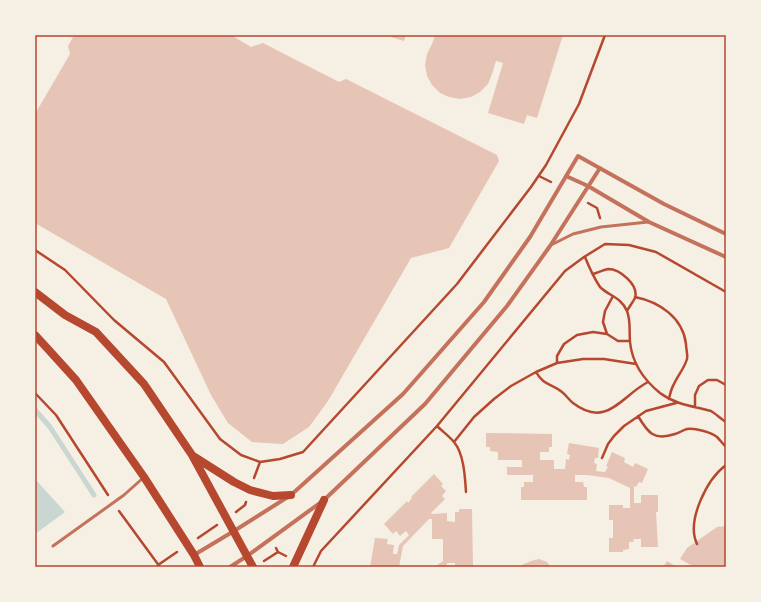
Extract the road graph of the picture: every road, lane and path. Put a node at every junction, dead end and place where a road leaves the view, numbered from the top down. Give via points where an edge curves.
1 (605, 35) edge
2 (600, 168) junction
3 (566, 176) junction
4 (588, 186) junction
5 (649, 222) junction
6 (726, 234) edge
7 (550, 246) junction
8 (35, 250) edge
9 (584, 257) junction
10 (726, 257) edge
11 (593, 274) junction
12 (35, 292) edge
13 (726, 292) edge
14 (613, 296) junction
15 (635, 297) junction
16 (627, 311) junction
17 (607, 334) junction
18 (35, 335) edge
19 (630, 341) junction
20 (557, 363) junction
21 (636, 364) junction
22 (536, 372) junction
23 (648, 382) junction
24 (726, 385) edge
25 (35, 393) edge
26 (669, 399) junction
27 (676, 402) junction
28 (695, 407) junction
29 (638, 416) junction
30 (726, 422) edge
31 (437, 426) junction
32 (454, 442) junction
33 (726, 447) edge
34 (192, 455) junction
35 (602, 458) dead end
36 (726, 465) edge
37 (144, 477) junction
38 (466, 492) dead end
39 (291, 495) junction
40 (324, 500) junction
41 (113, 502) junction
42 (227, 518) junction
43 (255, 518) junction
44 (234, 531) junction
45 (270, 540) junction
46 (697, 544) dead end
47 (188, 545) junction
48 (53, 546) dead end
49 (194, 555) junction
50 (247, 556) junction
51 (257, 565) edge
52 (159, 566) edge
53 (200, 567) edge
54 (230, 567) edge
55 (293, 567) edge
56 (313, 567) edge

1 - 8 path via 579,104 531,187 457,284 303,452 260,462 241,455 220,439 164,362 114,320 65,270
2 - 3 street via 578,156
2 - 4 street
2 - 6 street via 664,204
3 - 4 street
3 - 39 street via 530,237 479,307 403,394
4 - 5 street
4 - 7 street
5 - 7 lane via 602,227 573,234
5 - 10 street
7 - 40 street via 507,306 425,404
9 - 11 path
9 - 13 path via 605,244 629,245 656,252
9 - 31 path via 565,271
11 - 14 path via 601,287
11 - 15 path via 608,270 618,272 635,288
12 - 34 main road via 65,315 96,332 144,384
14 - 16 path
14 - 17 path via 605,311 603,322
15 - 16 path
15 - 26 path via 646,299 670,312 685,337 687,358
16 - 19 path
17 - 19 path via 618,341
17 - 20 path via 593,332 577,335 564,344 557,356
18 - 37 main road via 76,380
19 - 21 path
20 - 21 path via 604,359
20 - 22 path
21 - 23 path
22 - 23 path via 539,378 563,393 573,403 597,413 613,409
22 - 32 path via 494,399 474,417
23 - 26 path
24 - 28 path via 717,380 708,380 699,386 694,395
25 - 41 path via 56,415
26 - 27 path
27 - 28 path
27 - 29 path
28 - 30 path via 712,412
29 - 33 path via 646,429 655,436 663,437 688,429 702,430 716,436
29 - 35 path via 614,436
31 - 32 path
31 - 56 path via 321,550
32 - 38 path via 464,470
34 - 39 main road via 250,490 273,496
34 - 42 main road
36 - 46 path via 716,474 705,491 694,531
37 - 41 lane
37 - 47 main road
39 - 43 street
40 - 45 street
40 - 55 main road
41 - 48 lane
41 - 52 path
42 - 43 path via 245,505
42 - 44 main road
42 - 47 path
43 - 44 street
44 - 49 street
44 - 50 main road
45 - 50 street
45 - 51 path via 278,552
47 - 49 main road
47 - 52 path
49 - 53 main road
50 - 51 main road
50 - 54 street

